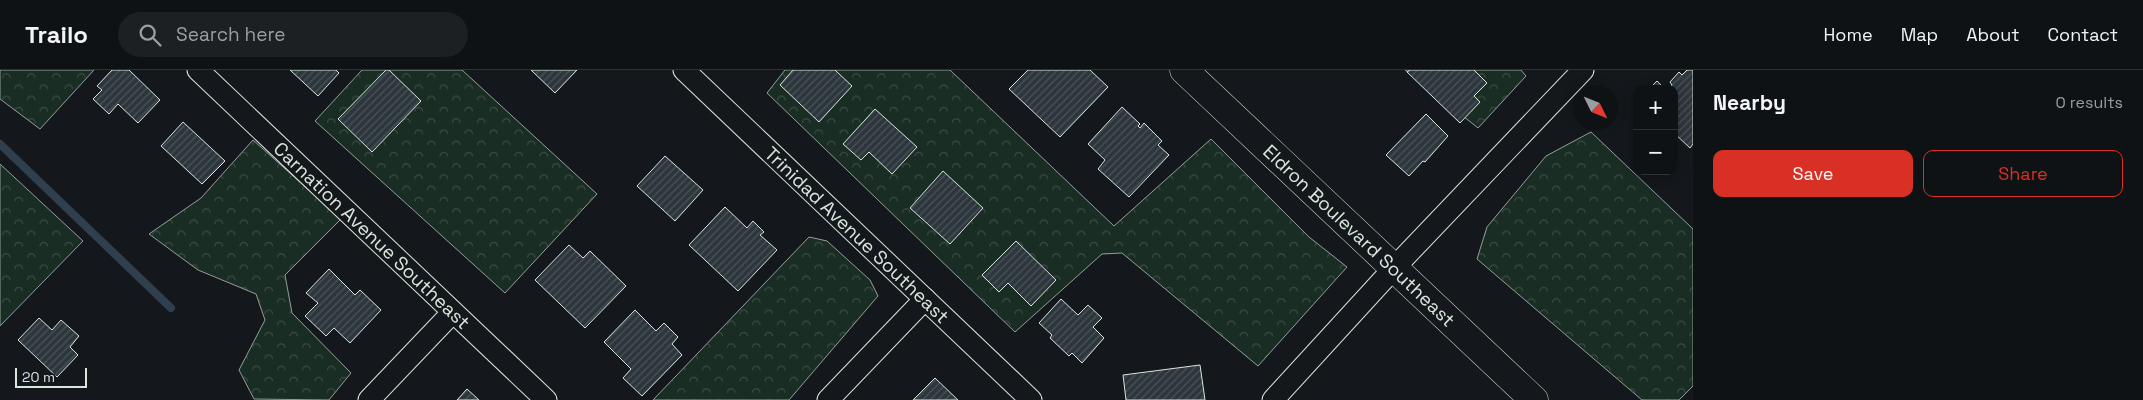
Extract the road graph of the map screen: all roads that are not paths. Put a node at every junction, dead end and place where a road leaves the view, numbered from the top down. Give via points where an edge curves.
1 (198, 70) edge
2 (684, 70) edge
3 (1184, 70) edge
4 (1583, 70) edge
5 (1394, 268) junction
6 (925, 299) junction
7 (452, 313) junction
8 (369, 400) edge
9 (546, 400) edge
10 (828, 400) edge
11 (1031, 400) edge
12 (1273, 400) edge
13 (1534, 400) edge

1 - 7 street, Carnation Avenue Southeast
2 - 6 street, Trinidad Avenue Southeast
3 - 5 street, Eldron Boulevard Southeast
4 - 5 street
5 - 12 street
5 - 13 street, Eldron Boulevard Southeast
6 - 10 street
6 - 11 street, Trinidad Avenue Southeast
7 - 8 street
7 - 9 street, Carnation Avenue Southeast

